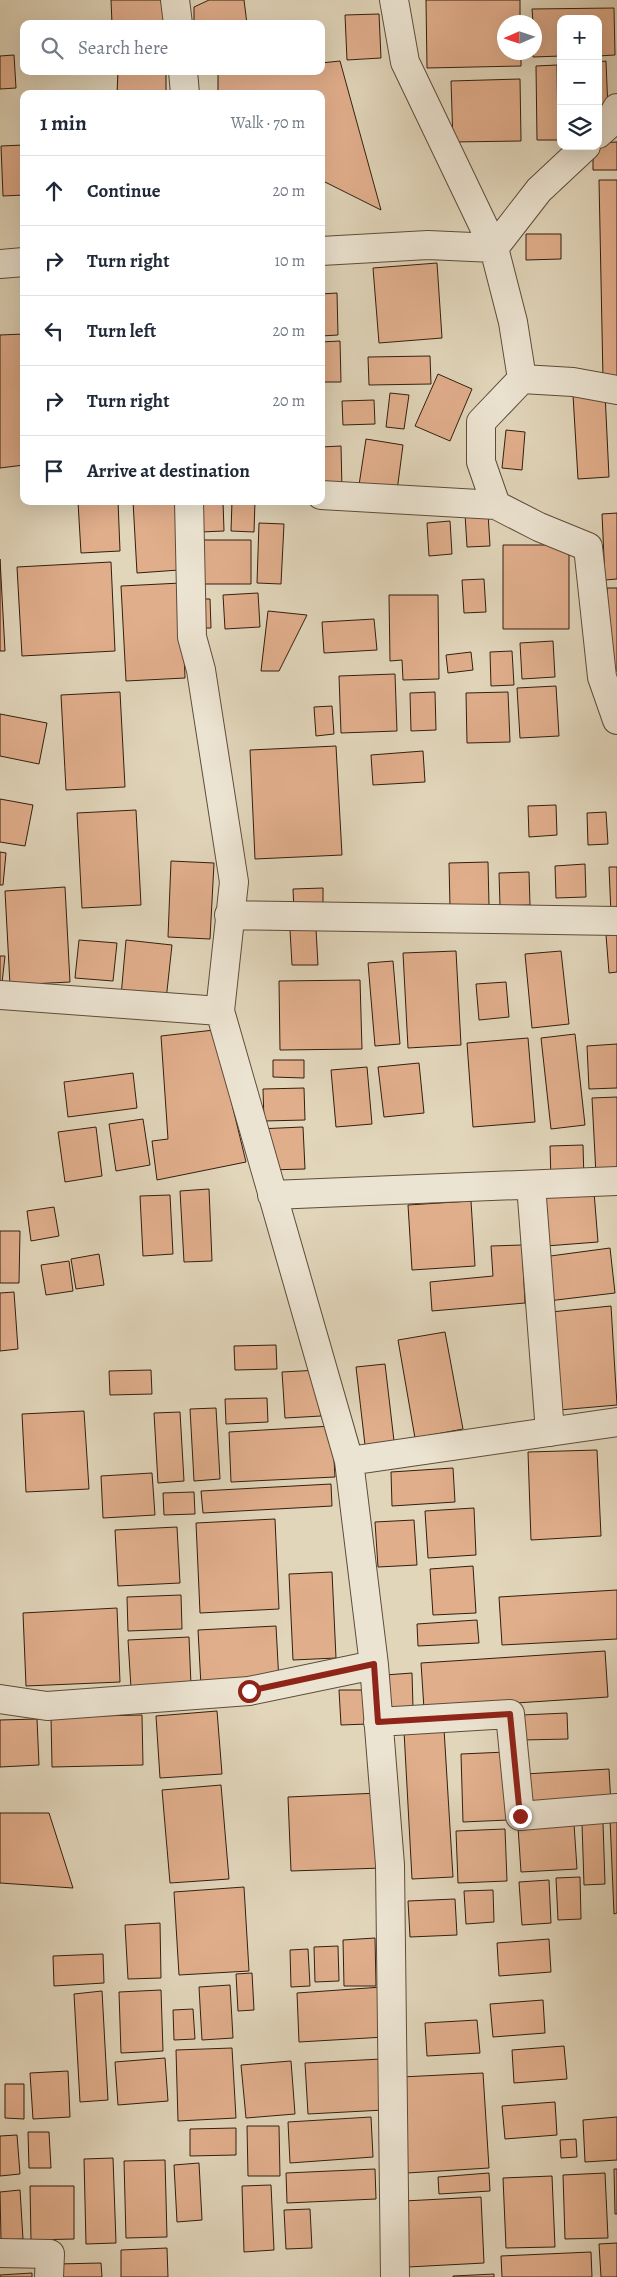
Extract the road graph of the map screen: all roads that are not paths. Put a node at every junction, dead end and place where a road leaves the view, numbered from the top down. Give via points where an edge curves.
1 (176, 0) edge
2 (394, 0) edge
3 (178, 20) edge
4 (183, 75) edge
5 (185, 90) edge
6 (617, 108) edge
7 (602, 130) edge
8 (582, 150) edge
9 (494, 248) junction
10 (325, 251) edge
11 (20, 262) edge
12 (0, 264) edge
13 (522, 379) junction
14 (617, 390) edge
15 (325, 495) edge
16 (188, 505) edge
17 (496, 505) junction
18 (617, 720) edge
19 (229, 915) junction
20 (617, 921) edge
21 (0, 996) edge
22 (220, 1011) junction
23 (617, 1181) edge
24 (531, 1185) junction
25 (272, 1196) junction
26 (617, 1422) edge
27 (550, 1432) junction
28 (349, 1462) junction
29 (374, 1664) junction
30 (0, 1699) edge
31 (378, 1722) junction
32 (617, 1808) edge
33 (0, 2253) edge
34 (50, 2277) edge
35 (395, 2277) edge

1 - 3 street
2 - 9 street via 405,62
4 - 5 street
6 - 7 street
8 - 9 street via 539,190
9 - 10 street via 428,245
9 - 13 street via 513,322
11 - 12 street
13 - 14 street via 573,382
13 - 17 street via 481,422 481,462
15 - 17 street
16 - 19 street via 192,637 201,670 234,882
17 - 18 street via 588,547 602,677
19 - 20 street
19 - 22 street
21 - 22 street
22 - 25 street
23 - 24 street
24 - 25 street
24 - 27 street
25 - 28 street
26 - 27 street
27 - 28 street
28 - 29 street
29 - 30 street via 249,1691 48,1706
29 - 31 street
31 - 32 street via 510,1714 520,1816
31 - 35 street via 390,1865
33 - 34 street via 50,2254

